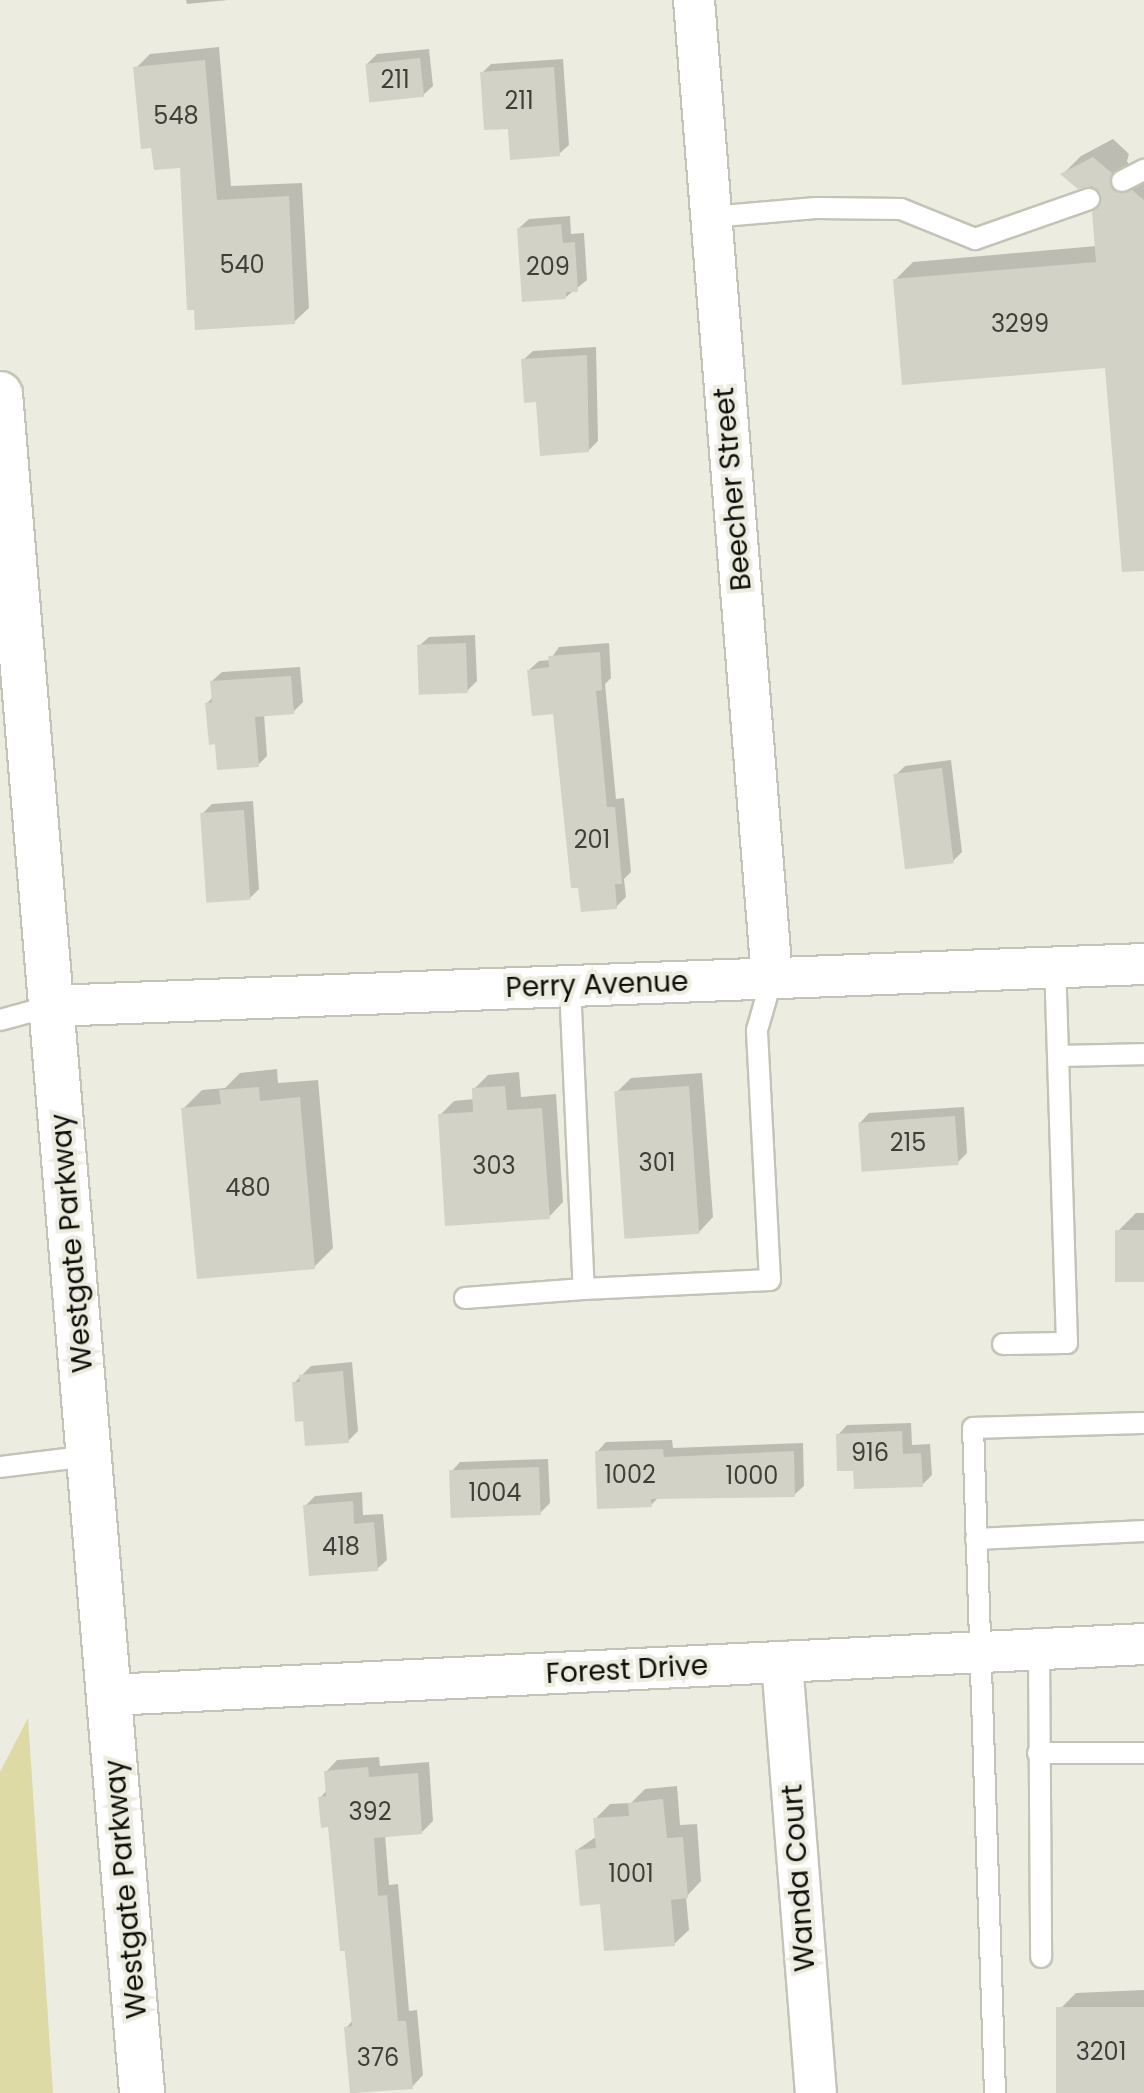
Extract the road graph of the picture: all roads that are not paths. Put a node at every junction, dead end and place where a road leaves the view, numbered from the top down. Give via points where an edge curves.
1 (694, 0) edge
2 (1144, 170) edge
3 (1122, 181) dead end
4 (1089, 199) dead end
5 (711, 217) junction
6 (0, 394) edge
7 (1144, 964) edge
8 (1055, 968) junction
9 (772, 978) junction
10 (570, 986) junction
11 (51, 1006) junction
12 (0, 1020) edge
13 (1144, 1054) edge
14 (1058, 1056) junction
15 (584, 1289) junction
16 (465, 1298) dead end
17 (1003, 1344) dead end
18 (1144, 1423) edge
19 (90, 1456) junction
20 (0, 1467) edge
21 (1144, 1531) edge
22 (976, 1539) junction
23 (1144, 1644) edge
24 (1039, 1649) junction
25 (982, 1652) junction
26 (782, 1662) junction
27 (110, 1695) junction
28 (1038, 1753) junction
29 (1144, 1753) edge
30 (1041, 1957) dead end
31 (142, 2093) edge
32 (816, 2093) edge
33 (995, 2093) edge

1 - 5 street, Beecher Street
2 - 3 lane
4 - 5 lane via 975,239 901,209 816,208
5 - 9 street, Beecher Street
6 - 11 main road, Westgate Parkway
7 - 8 street, Perry Avenue
8 - 9 street, Perry Avenue
8 - 14 lane
9 - 10 street, Perry Avenue
9 - 15 lane via 757,1030 770,1280
10 - 11 street, Perry Avenue
10 - 15 lane
11 - 12 lane
11 - 19 main road, Westgate Parkway
13 - 14 lane
14 - 17 lane via 1067,1343
15 - 16 lane
18 - 22 lane via 973,1428
19 - 20 lane
19 - 27 main road, Westgate Parkway
21 - 22 lane
22 - 25 lane
23 - 24 street, Forest Drive
24 - 25 street, Forest Drive
24 - 28 lane
25 - 26 street, Forest Drive
25 - 33 lane
26 - 27 street, Forest Drive
26 - 32 street, Wanda Court
27 - 31 main road, Westgate Parkway
28 - 29 lane
28 - 30 lane

